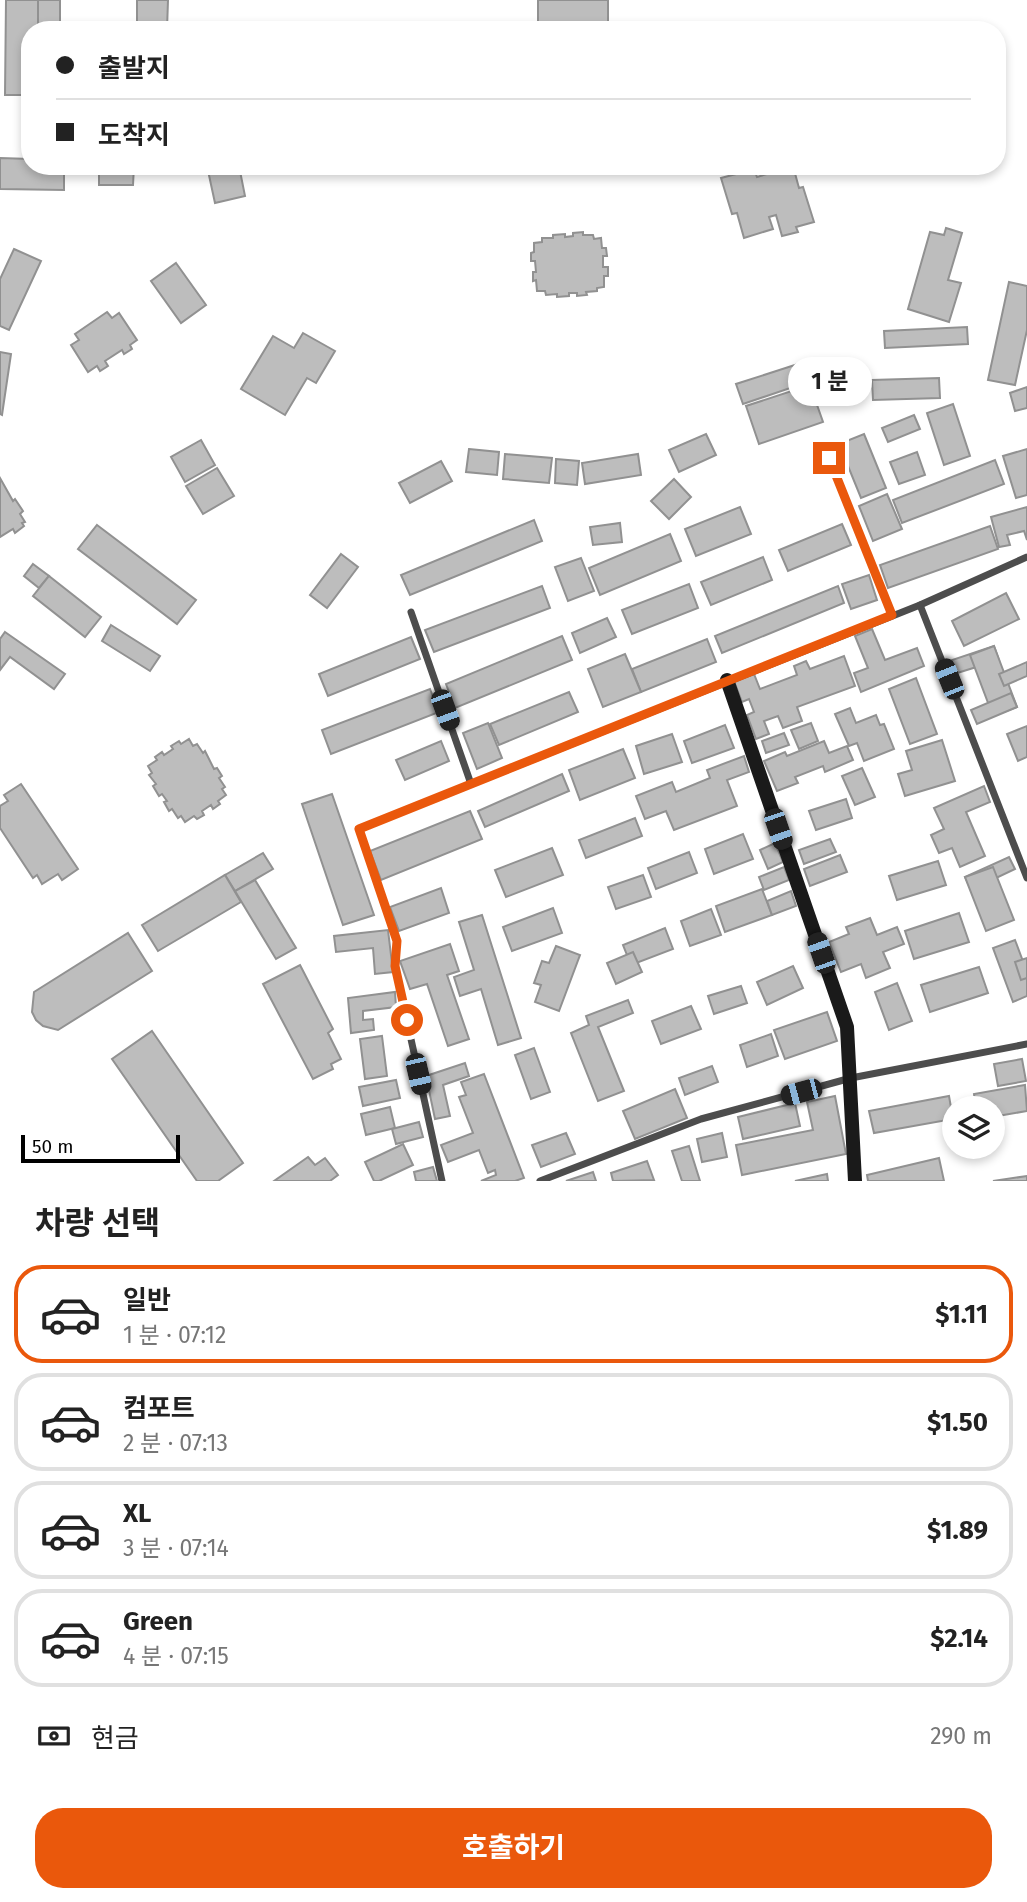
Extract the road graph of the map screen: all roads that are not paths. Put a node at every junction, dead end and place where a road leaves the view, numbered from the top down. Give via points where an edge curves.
1 (829, 458) dead end
2 (1027, 557) edge
3 (920, 605) junction
4 (411, 612) dead end
5 (892, 615) junction
6 (727, 680) junction
7 (471, 784) junction
8 (1027, 878) edge
9 (1027, 1044) edge
10 (851, 1078) junction
11 (442, 1181) edge
12 (540, 1181) edge
13 (855, 1181) edge

1 - 5 street
2 - 3 street
3 - 5 street
3 - 8 street
4 - 7 street
5 - 6 street
6 - 7 street
6 - 10 street via 847,1027
7 - 11 street via 359,829 397,941 395,966
9 - 10 street
10 - 12 street via 701,1119
10 - 13 street

